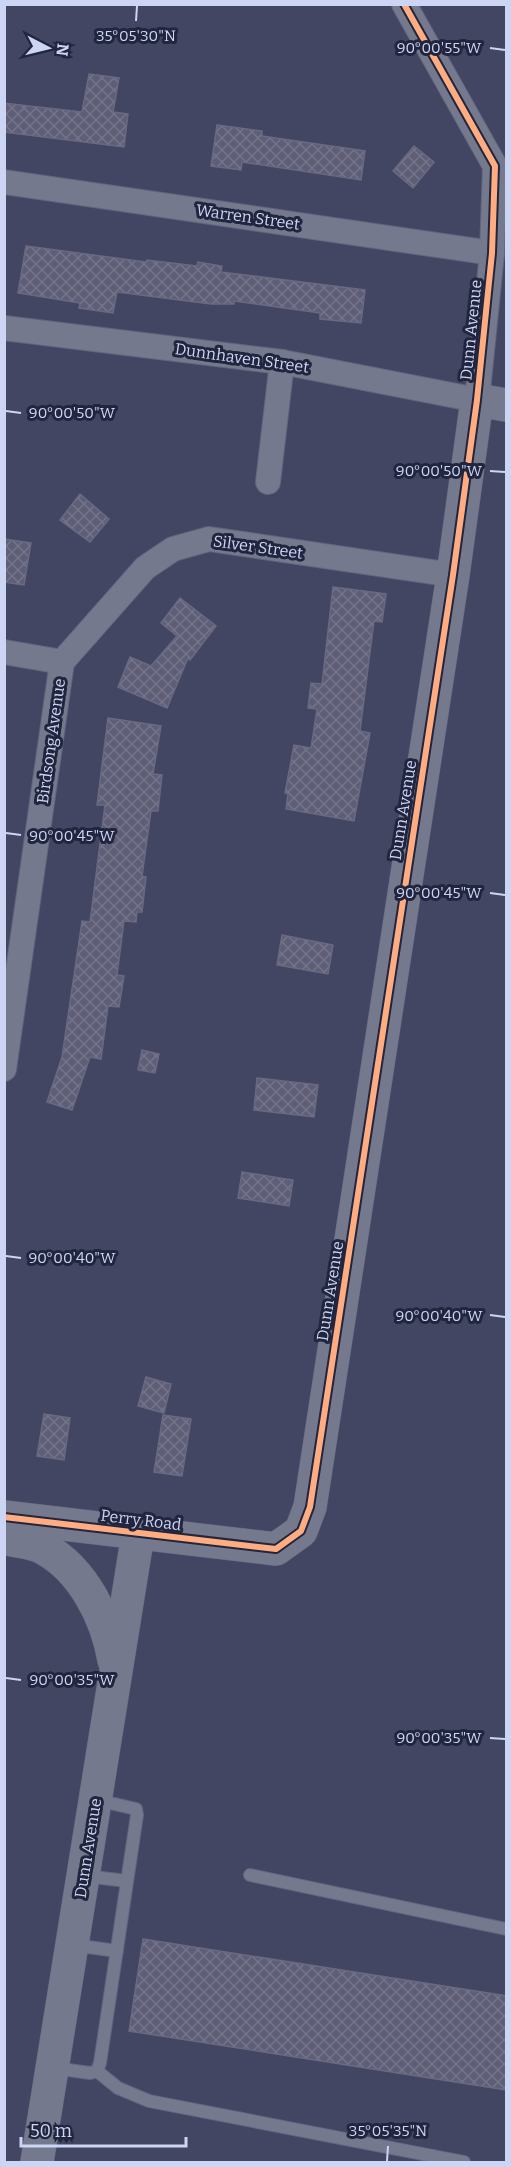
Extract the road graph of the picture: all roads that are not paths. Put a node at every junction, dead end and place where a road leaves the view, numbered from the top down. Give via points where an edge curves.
1 (404, 4) edge
2 (4, 182) edge
3 (492, 253) junction
4 (4, 328) edge
5 (282, 362) junction
6 (492, 402) edge
7 (268, 482) dead end
8 (453, 575) junction
9 (4, 652) edge
10 (62, 662) junction
11 (4, 1069) edge
12 (4, 1517) edge
13 (138, 1534) junction
14 (4, 1538) edge
15 (276, 1549) joint
16 (116, 1674) junction
17 (96, 1800) junction
18 (250, 1875) dead end
19 (84, 1876) junction
20 (127, 1881) junction
21 (507, 1929) edge
22 (72, 1945) junction
23 (117, 1951) junction
24 (52, 2068) junction
25 (97, 2071) junction
26 (37, 2163) edge
27 (464, 2163) edge

1 - 3 street, Dunn Avenue via 495,166
2 - 3 street, Warren Street
3 - 6 street, Dunn Avenue
4 - 5 street, Dunnhaven Street
5 - 6 street, Dunnhaven Street
5 - 7 street
6 - 8 street, Dunn Avenue
8 - 10 street, Silver Street via 209,538 173,549 145,568
8 - 15 street, Dunn Avenue via 310,1507 301,1531
9 - 10 street
10 - 11 street, Birdsong Avenue
12 - 13 street, Perry Road
13 - 15 street, Perry Road
13 - 16 street, Dunn Avenue
14 - 16 street via 44,1548 77,1575 110,1639
16 - 17 street, Dunn Avenue
17 - 19 street, Dunn Avenue
17 - 20 lane via 136,1809
18 - 21 lane
19 - 20 lane
19 - 22 street, Dunn Avenue
20 - 23 lane
22 - 23 lane
22 - 24 street, Dunn Avenue
23 - 25 lane
24 - 25 lane
24 - 26 street, Dunn Avenue
25 - 27 lane via 132,2096 148,2101

